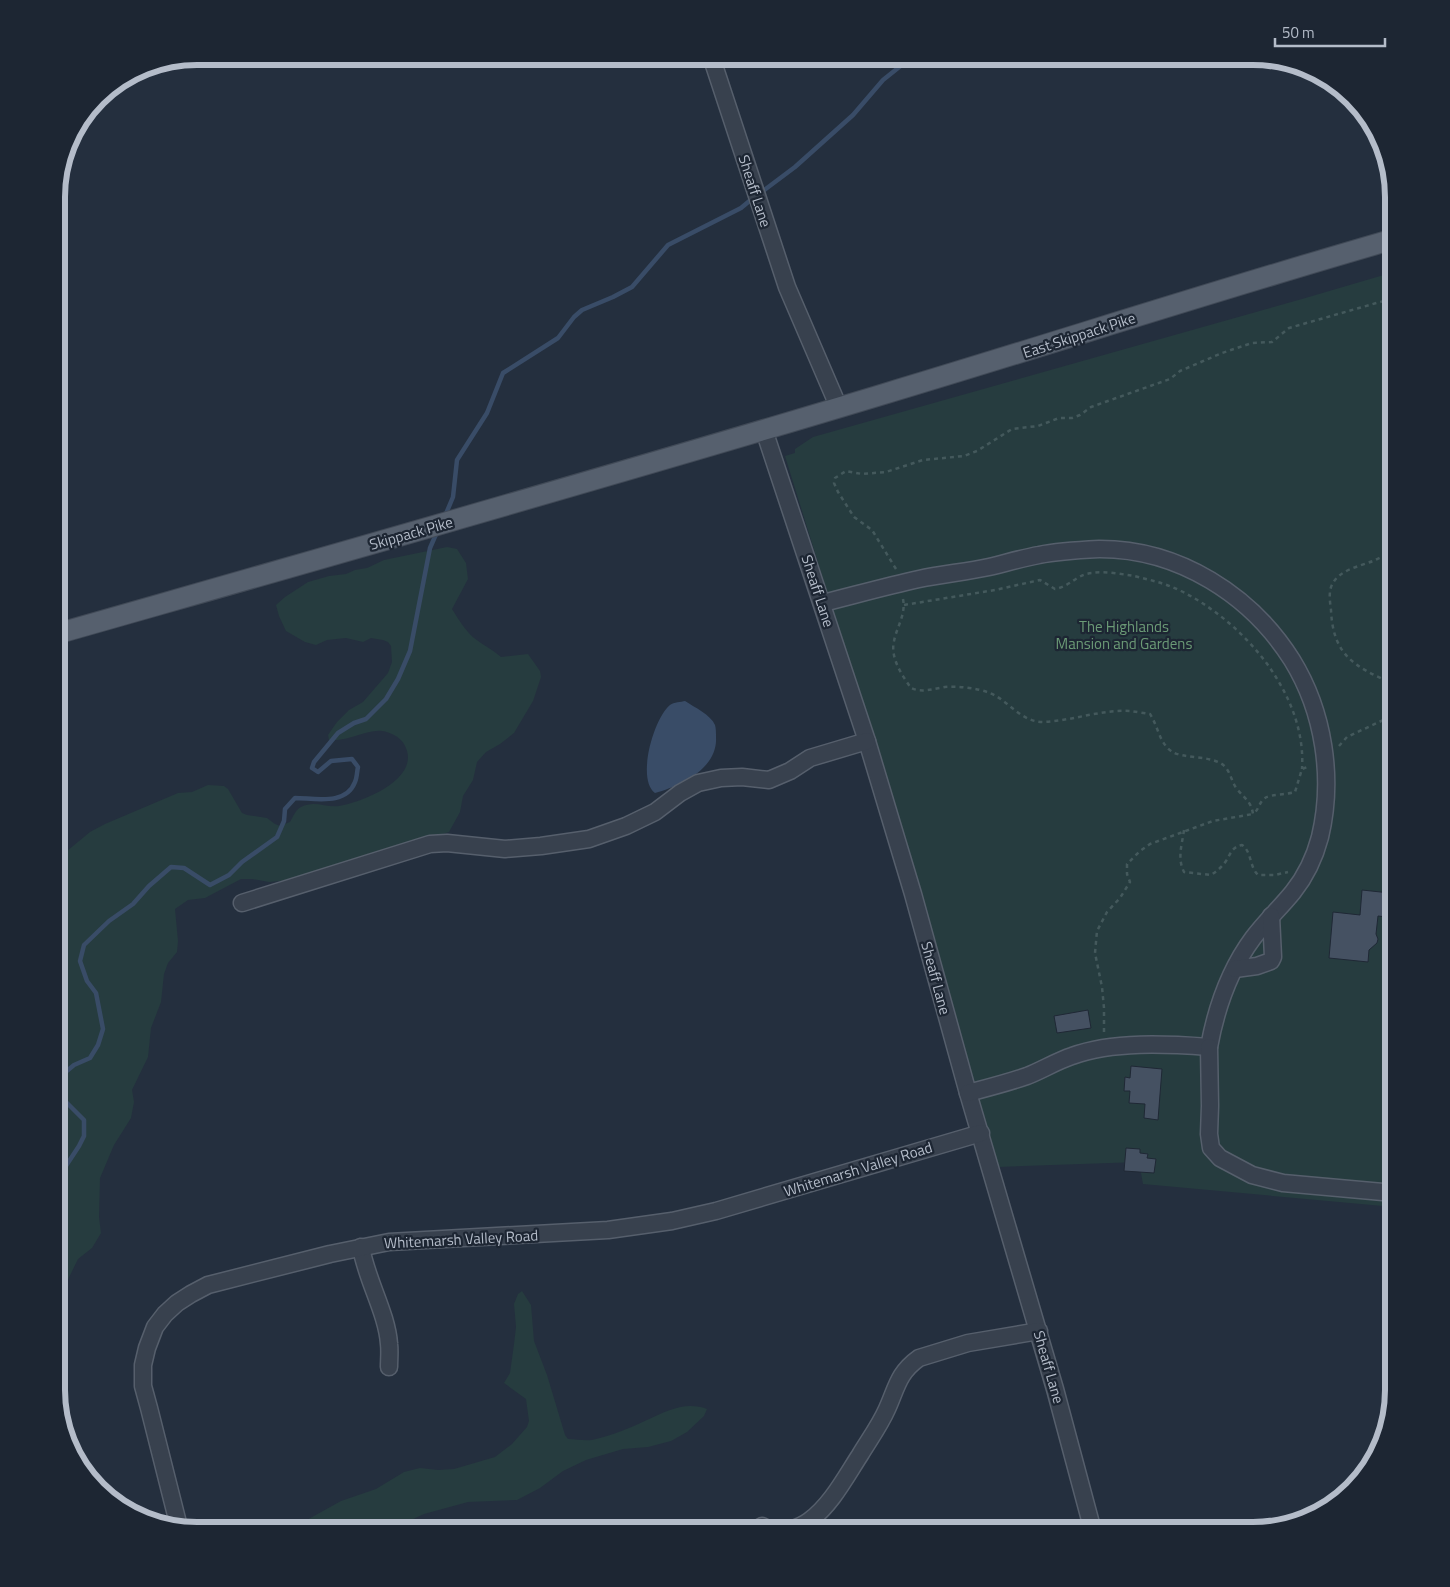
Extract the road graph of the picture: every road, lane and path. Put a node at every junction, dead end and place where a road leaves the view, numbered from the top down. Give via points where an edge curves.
1 (714, 65) edge
2 (1385, 241) edge
3 (839, 408) junction
4 (764, 430) junction
5 (1385, 554) edge
6 (823, 603) junction
7 (904, 605) dead end
8 (65, 631) edge
9 (1385, 680) edge
10 (1385, 719) edge
11 (867, 741) junction
12 (1325, 764) junction
13 (1302, 769) dead end
14 (1253, 814) dead end
15 (1184, 830) junction
16 (1304, 875) junction
17 (242, 903) dead end
18 (1272, 916) junction
19 (1235, 969) junction
20 (1210, 1047) junction
21 (1105, 1049) junction
22 (968, 1093) junction
23 (981, 1133) junction
24 (1385, 1191) edge
25 (361, 1247) junction
26 (1039, 1331) junction
27 (389, 1367) dead end
28 (177, 1521) edge
29 (808, 1522) edge
30 (1091, 1522) edge

1 - 3 street, Sheaff Lane via 787,287
2 - 3 main road, East Skippack Pike
3 - 4 main road, East Skippack Pike
4 - 6 street, Sheaff Lane
4 - 8 main road, Skippack Pike
5 - 9 path via 1341,574 1332,584 1330,595 1331,621 1347,658
6 - 11 street, Sheaff Lane
6 - 12 street via 919,579 1039,555 1101,549 1144,553 1167,560 1236,597 1275,636 1302,676 1311,699 1324,744
7 - 13 path via 1040,580 1055,589 1062,588 1093,572 1158,581 1181,591 1234,627 1270,668 1296,719
10 - 12 path via 1347,737
11 - 17 street via 810,758 769,780 742,777 698,783 655,812 589,838 505,849 430,844
11 - 22 street, Sheaff Lane
12 - 16 street via 1321,834
14 - 15 path
15 - 16 path via 1180,864 1184,872 1211,875 1219,870 1236,846 1242,846 1247,849 1253,870 1258,875 1275,876 1290,872
15 - 21 path via 1150,844 1127,864 1130,882 1097,931 1095,953 1102,987
16 - 18 street
18 - 19 street via 1252,940
18 - 19 street via 1271,962
19 - 20 street via 1212,1030
20 - 21 street via 1129,1045
20 - 24 street via 1209,1134 1211,1148 1220,1158 1252,1175 1283,1183
21 - 22 street via 1074,1055 1026,1076
22 - 23 street, Sheaff Lane
23 - 25 street, Whitemarsh Valley Road via 672,1221 608,1230 389,1242
23 - 26 street, Sheaff Lane
25 - 27 street via 390,1343
25 - 28 street, Whitemarsh Valley Road via 208,1285 178,1303 156,1327 147,1348 142,1386
26 - 29 street via 968,1343 914,1362 902,1373 882,1417 839,1488
26 - 30 street, Sheaff Lane

